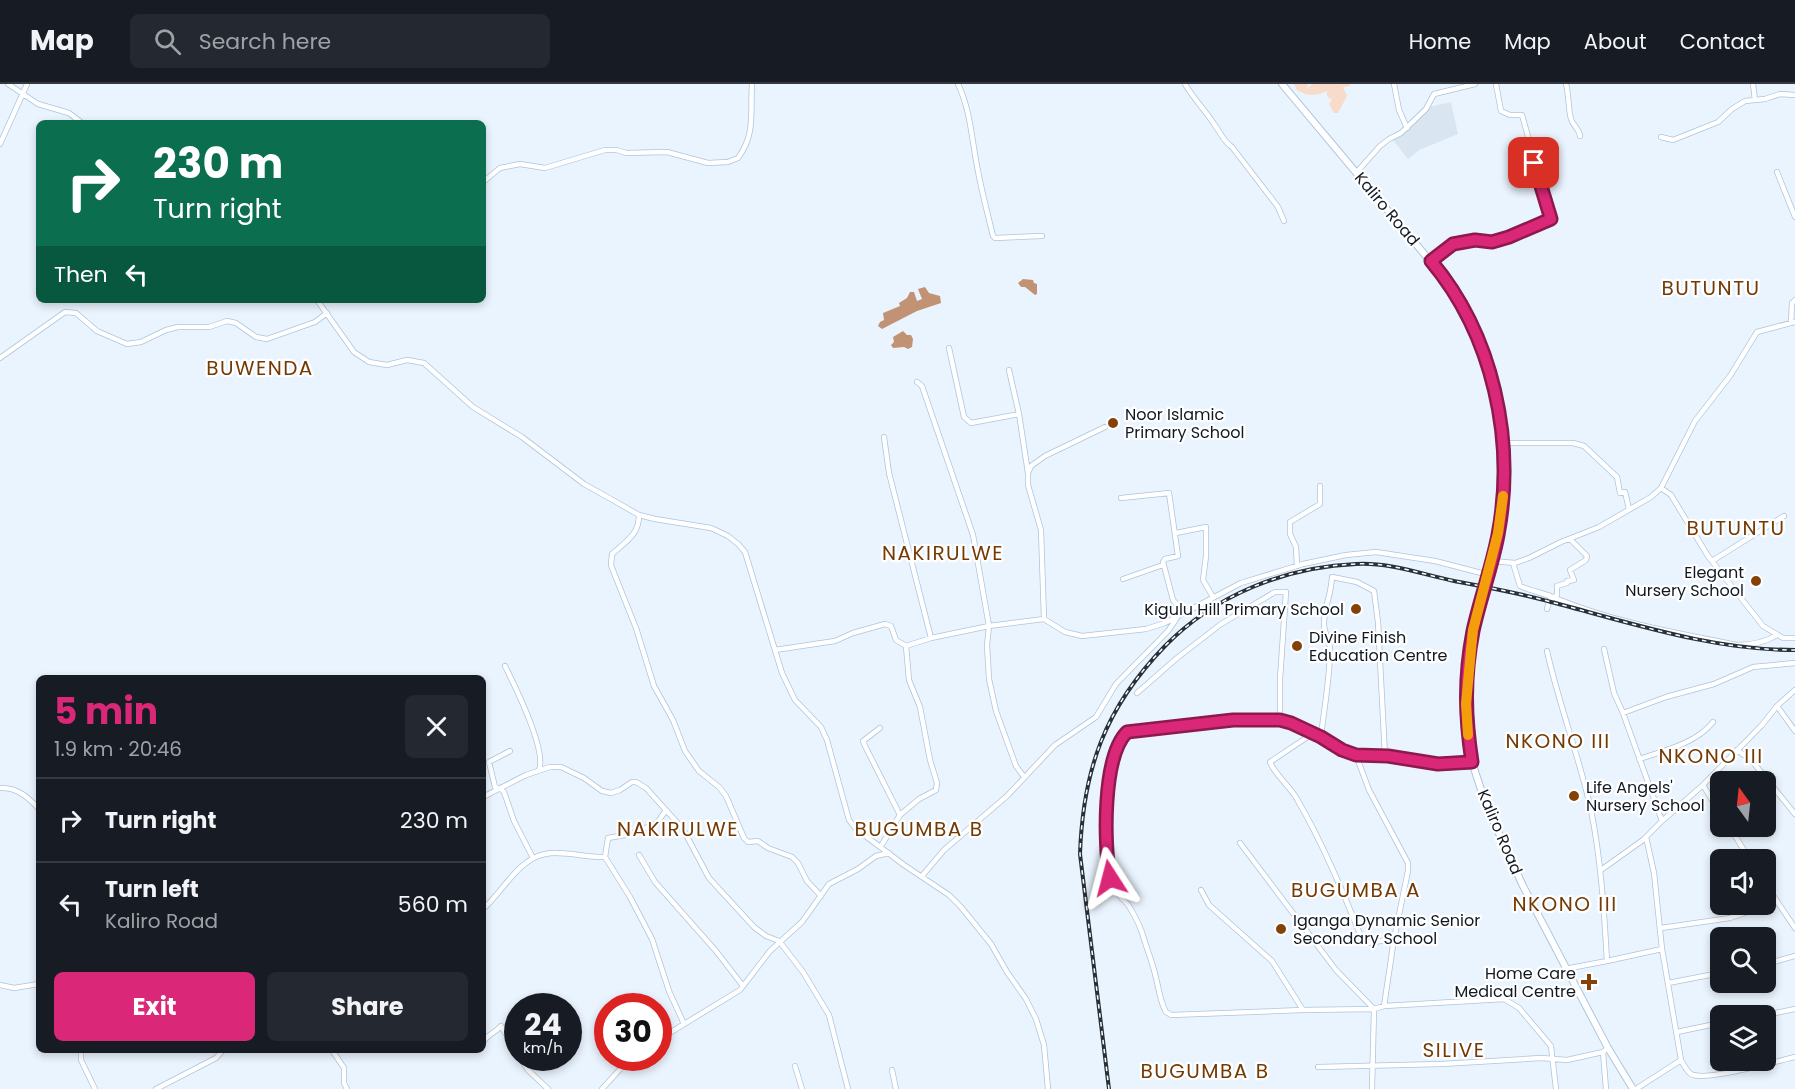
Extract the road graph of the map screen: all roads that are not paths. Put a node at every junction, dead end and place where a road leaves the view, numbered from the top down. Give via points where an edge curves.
1 (8, 84) edge
2 (27, 84) edge
3 (752, 84) edge
4 (958, 84) edge
5 (1185, 84) edge
6 (1282, 84) edge
7 (1394, 84) edge
8 (1475, 84) edge
9 (1496, 84) edge
10 (1566, 84) edge
11 (1753, 84) edge
12 (23, 94) junction
13 (1795, 95) edge
14 (1755, 100) junction
15 (78, 120) edge
16 (1407, 128) junction
17 (1580, 136) dead end
18 (1661, 137) dead end
19 (0, 144) edge
20 (1777, 172) dead end
21 (1356, 173) junction
22 (486, 180) edge
23 (1795, 217) edge
24 (1284, 221) dead end
25 (1042, 236) dead end
26 (1431, 261) junction
27 (1795, 300) edge
28 (319, 303) edge
29 (327, 313) junction
30 (1793, 323) edge
31 (948, 348) dead end
32 (0, 358) edge
33 (1010, 370) dead end
34 (916, 381) dead end
35 (1019, 414) junction
36 (1105, 427) dead end
37 (884, 437) dead end
38 (1503, 443) junction
39 (1028, 473) junction
40 (1320, 486) dead end
41 (1661, 488) junction
42 (1121, 498) dead end
43 (1629, 509) junction
44 (639, 515) junction
45 (1784, 516) dead end
46 (1176, 533) junction
47 (1570, 538) junction
48 (1492, 561) junction
49 (1712, 561) junction
50 (1513, 563) junction
51 (1163, 565) junction
52 (1297, 566) junction
53 (1489, 574) junction
54 (1123, 579) dead end
55 (1213, 597) junction
56 (1555, 598) junction
57 (1547, 609) dead end
58 (1184, 613) junction
59 (1178, 616) junction
60 (1044, 619) junction
61 (989, 626) junction
62 (1777, 635) junction
63 (931, 638) junction
64 (1795, 638) edge
65 (906, 646) junction
66 (1604, 649) dead end
67 (775, 650) junction
68 (1547, 651) dead end
69 (1795, 663) edge
70 (505, 666) dead end
71 (1795, 690) edge
72 (1137, 693) dead end
73 (1777, 706) junction
74 (1623, 713) junction
75 (1280, 720) junction
76 (1713, 722) dead end
77 (880, 728) dead end
78 (1795, 731) edge
79 (1312, 734) junction
80 (1321, 737) junction
81 (1737, 750) junction
82 (510, 751) dead end
83 (1356, 755) junction
84 (1385, 756) junction
85 (1639, 759) junction
86 (1472, 762) junction
87 (539, 770) junction
88 (1024, 777) junction
89 (1703, 785) junction
90 (0, 788) edge
91 (501, 789) junction
92 (486, 796) edge
93 (1710, 797) edge
94 (36, 806) edge
95 (666, 810) junction
96 (1795, 814) edge
97 (900, 815) junction
98 (1662, 821) junction
99 (1646, 837) junction
100 (1240, 843) dead end
101 (881, 846) junction
102 (889, 853) junction
103 (639, 855) dead end
104 (605, 857) junction
105 (533, 858) junction
106 (1601, 870) junction
107 (922, 876) junction
108 (1201, 890) dead end
109 (821, 896) junction
110 (1776, 902) edge
111 (486, 906) edge
112 (1739, 915) edge
113 (1661, 928) junction
114 (1795, 928) edge
115 (766, 936) junction
116 (1394, 939) junction
117 (779, 941) junction
118 (1662, 949) junction
119 (770, 951) junction
120 (1795, 956) edge
121 (1607, 961) junction
122 (1776, 961) edge
123 (1565, 969) junction
124 (1710, 976) edge
125 (1668, 983) junction
126 (0, 985) edge
127 (36, 985) edge
128 (743, 986) junction
129 (1384, 1006) junction
130 (1374, 1009) junction
131 (1795, 1009) edge
132 (1304, 1010) junction
133 (1776, 1013) edge
134 (684, 1024) junction
135 (1710, 1025) edge
136 (504, 1031) edge
137 (672, 1031) edge
138 (1677, 1032) junction
139 (486, 1037) edge
140 (1605, 1050) junction
141 (81, 1053) edge
142 (220, 1053) edge
143 (334, 1053) edge
144 (1795, 1057) edge
145 (1553, 1060) junction
146 (1681, 1060) junction
147 (795, 1066) dead end
148 (1372, 1066) junction
149 (1318, 1067) dead end
150 (892, 1070) dead end
151 (529, 1071) edge
152 (618, 1071) edge
153 (95, 1089) edge
154 (156, 1089) edge
155 (347, 1089) edge
156 (549, 1089) edge
157 (602, 1089) edge
158 (802, 1089) edge
159 (848, 1089) edge
160 (896, 1089) edge
161 (1048, 1089) edge
162 (1372, 1089) edge
163 (1556, 1089) edge
164 (1606, 1089) edge
165 (1635, 1089) edge

1 - 12 street
2 - 12 street
3 - 22 street via 749,137 738,158 728,162 708,163 668,152 605,150 545,168 520,164 500,168
4 - 25 street via 993,236
5 - 24 street via 1224,141 1278,207
6 - 21 main road, Kaliro Road
7 - 16 street
8 - 16 street via 1434,94
9 - 26 street via 1501,111 1522,115 1551,219 1492,242 1453,244
10 - 17 street via 1570,117
11 - 14 street
12 - 15 street
12 - 19 street
13 - 14 street
14 - 18 street via 1745,101 1718,122 1689,135 1672,140
16 - 21 street via 1389,139
20 - 23 street
21 - 26 main road, Kaliro Road
26 - 38 main road, Kaliro Road via 1479,343 1496,394
27 - 30 street
28 - 29 street
29 - 32 street via 315,322 267,339 227,321 209,327 170,328 141,342 127,344 97,331 76,313 64,312
29 - 44 street via 354,352 369,362 424,363 473,407 518,434 584,484
30 - 41 street via 1757,332 1695,422
31 - 35 street via 964,417 971,423
33 - 35 street
34 - 61 street via 922,386 973,536
35 - 39 street
36 - 39 street via 1045,456
37 - 63 street via 889,473
38 - 43 street via 1584,446 1617,477
38 - 48 main road, Kaliro Road via 1503,491
39 - 60 street via 1041,530
40 - 52 street via 1320,504 1290,522
41 - 43 street
41 - 49 street via 1671,495
42 - 46 street via 1169,494
43 - 47 street
44 - 67 street via 711,528 738,544 745,552
44 - 109 street via 634,536 612,554 611,565 654,686 685,751 699,771 726,796 744,838 792,857
45 - 49 street
46 - 51 street via 1178,556 1165,559
46 - 55 street via 1206,527 1203,580
47 - 50 street
47 - 56 street via 1583,550 1586,560 1570,570 1574,580 1557,586
48 - 50 street
48 - 53 main road, Kaliro Road
49 - 62 street via 1763,626
50 - 56 street via 1520,586
51 - 54 street
51 - 58 street via 1173,600
52 - 53 street via 1376,552
52 - 55 street via 1241,583
53 - 86 main road, Kaliro Road via 1473,630 1468,668 1466,710
55 - 58 street
56 - 57 street via 1549,601
56 - 62 street via 1622,621 1737,645 1753,645
58 - 59 street
59 - 60 street via 1146,629 1082,636 1065,632
59 - 88 street via 1109,693 1096,717 1055,745
60 - 61 street
61 - 63 street
61 - 88 street via 989,679 996,711
62 - 64 street
63 - 65 street
65 - 67 street via 896,640 891,626 885,624 835,641
65 - 97 street via 909,680 920,707 937,783 936,790
66 - 74 street
67 - 101 street via 795,699 821,727 827,740 849,820
68 - 106 street via 1582,771
69 - 74 street via 1753,667 1714,684
70 - 87 street via 532,726 542,763
71 - 73 street
72 - 75 street via 1221,624 1275,592 1286,592
73 - 78 street
73 - 81 street
74 - 85 street
75 - 79 street
75 - 132 street via 1233,720 1127,732 1117,748 1111,773 1105,847 1110,878 1139,925 1166,1012 1171,1015
76 - 85 street via 1705,732 1684,743
77 - 97 street via 866,737 864,746
79 - 80 street
79 - 116 street via 1270,762 1272,768 1297,799 1362,939 1367,943
80 - 83 street
80 - 84 street via 1330,645 1323,626 1332,577 1358,582 1374,591
81 - 89 street
81 - 96 street via 1752,761
82 - 91 street via 489,762 495,787
83 - 84 street
83 - 116 street via 1369,790 1408,863
84 - 86 street via 1438,764
85 - 98 street
86 - 123 main road, Kaliro Road via 1500,838
87 - 91 street
87 - 95 street via 561,767 602,791 620,790 627,783 636,782
88 - 107 street via 944,850
89 - 93 street
89 - 98 street
90 - 94 street via 23,793
91 - 92 street
91 - 105 street
95 - 104 street via 657,823 632,834 608,838
95 - 115 street via 683,829 710,878
97 - 101 street
98 - 99 street
99 - 106 street
99 - 113 street
100 - 130 street via 1336,970
101 - 102 street
102 - 107 street
102 - 109 street via 876,856 837,879
103 - 128 street via 655,882
104 - 105 street via 545,854
104 - 134 street via 652,939
105 - 111 street
106 - 121 street
107 - 161 street via 961,907 991,944 1026,999 1044,1045
108 - 132 street via 1209,905 1272,961
109 - 117 street via 802,922
110 - 114 street
112 - 113 street
113 - 118 street
115 - 117 street
115 - 119 street
116 - 129 street
117 - 119 street
117 - 159 street via 829,1015
118 - 121 street
118 - 125 street
119 - 128 street
120 - 122 street
121 - 123 street
123 - 140 main road, Kaliro Road
124 - 125 street
125 - 138 street
126 - 127 street via 25,988
128 - 134 street
129 - 130 street
129 - 145 street via 1504,999 1519,1008 1546,1038
130 - 132 street
130 - 148 street
131 - 133 street
134 - 137 street
135 - 138 street
136 - 139 street via 501,1026
138 - 146 street
140 - 145 street
140 - 164 street
140 - 165 main road, Kaliro Road
141 - 153 street via 84,1069
142 - 154 street
143 - 155 street via 344,1068
144 - 146 street via 1710,1075 1694,1075
145 - 148 street
145 - 163 street
146 - 165 street
147 - 158 street
148 - 149 street
148 - 162 street
150 - 160 street
151 - 156 street
152 - 157 street

